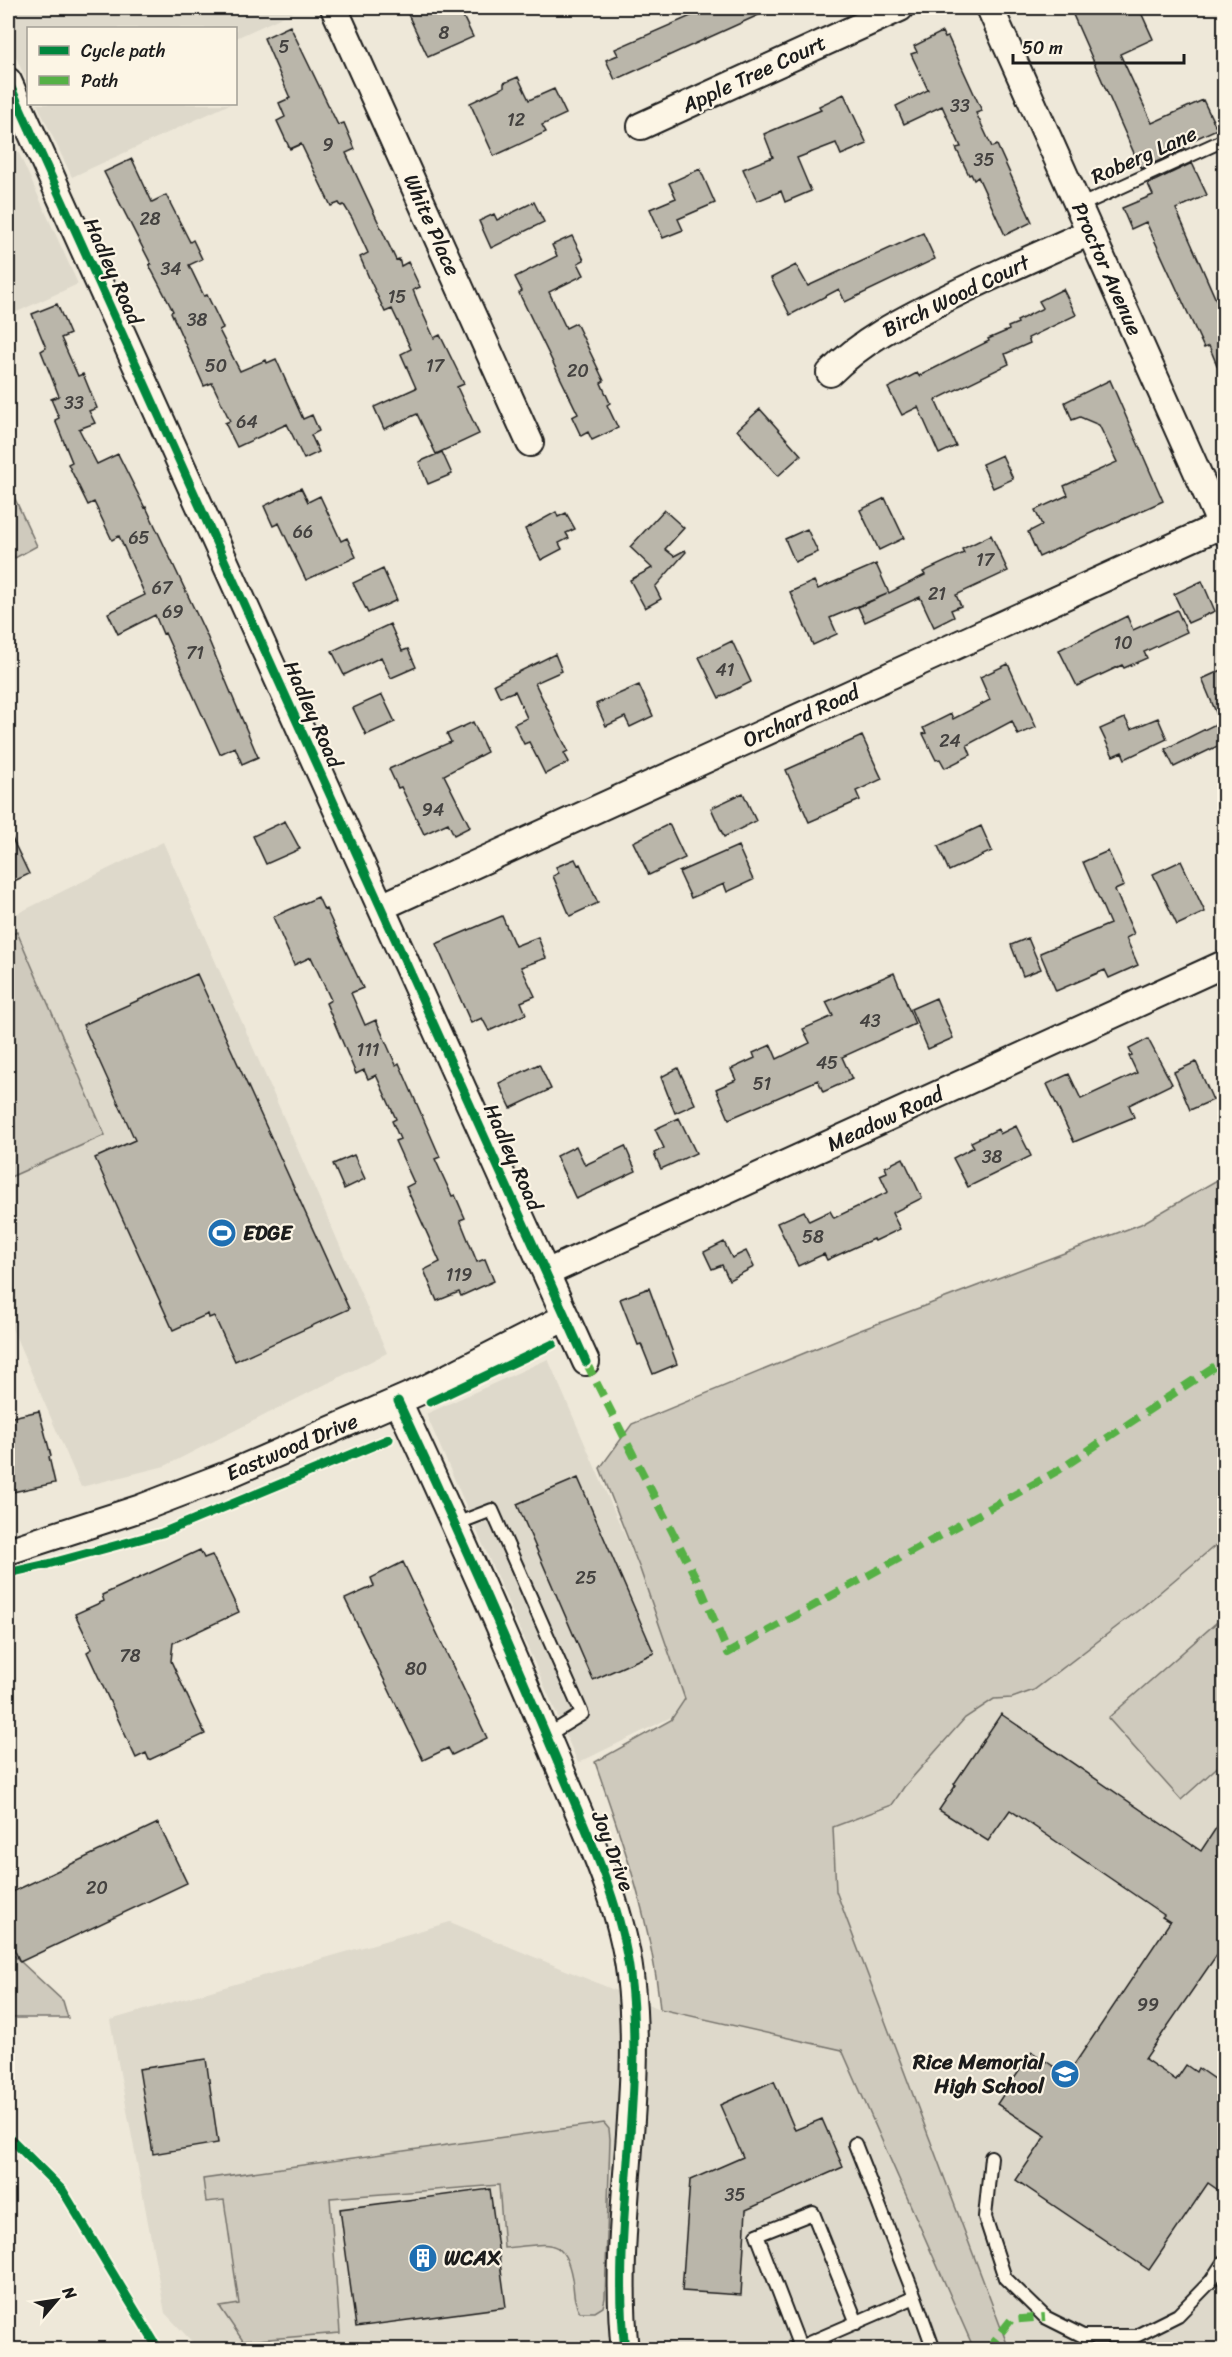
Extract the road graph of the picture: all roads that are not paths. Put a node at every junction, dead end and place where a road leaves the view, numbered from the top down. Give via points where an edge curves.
1 (334, 8) edge
2 (900, 8) edge
3 (990, 8) edge
4 (8, 81) edge
5 (641, 126) dead end
6 (1224, 140) edge
7 (1079, 206) junction
8 (1090, 232) junction
9 (830, 373) dead end
10 (530, 443) dead end
11 (1223, 528) edge
12 (381, 907) junction
13 (1224, 964) edge
14 (546, 1273) junction
15 (566, 1317) junction
16 (586, 1362) dead end
17 (398, 1401) junction
18 (453, 1525) junction
19 (8, 1551) edge
20 (546, 1736) junction
21 (855, 2144) dead end
22 (992, 2157) dead end
23 (1224, 2261) edge
24 (915, 2296) junction
25 (857, 2323) junction
26 (797, 2348) edge
27 (625, 2349) edge
28 (934, 2349) edge

1 - 10 street, White Place
2 - 5 street, Apple Tree Court
3 - 7 street, Proctor Avenue
4 - 12 street, Hadley Road
6 - 7 lane, Roberg Lane
7 - 8 street, Proctor Avenue
8 - 9 street, Birch Wood Court via 897,324 849,353
8 - 11 street, Proctor Avenue
11 - 12 street, Orchard Road
12 - 14 street, Hadley Road
13 - 14 street, Meadow Road
14 - 15 street, Hadley Road
15 - 16 street, Hadley Road
15 - 17 street, Eastwood Drive
17 - 18 street, Joy Drive
17 - 19 street, Eastwood Drive via 171,1497
18 - 20 street, Joy Drive
18 - 20 lane via 492,1510 582,1714
20 - 27 street, Joy Drive via 617,1912 630,1972 634,2056 621,2246
21 - 24 lane
22 - 23 lane via 985,2217 1005,2278 1045,2317 1083,2336 1136,2336 1178,2315 1211,2281
24 - 25 lane
24 - 28 lane
25 - 26 lane
25 - 26 lane via 813,2213 757,2235

